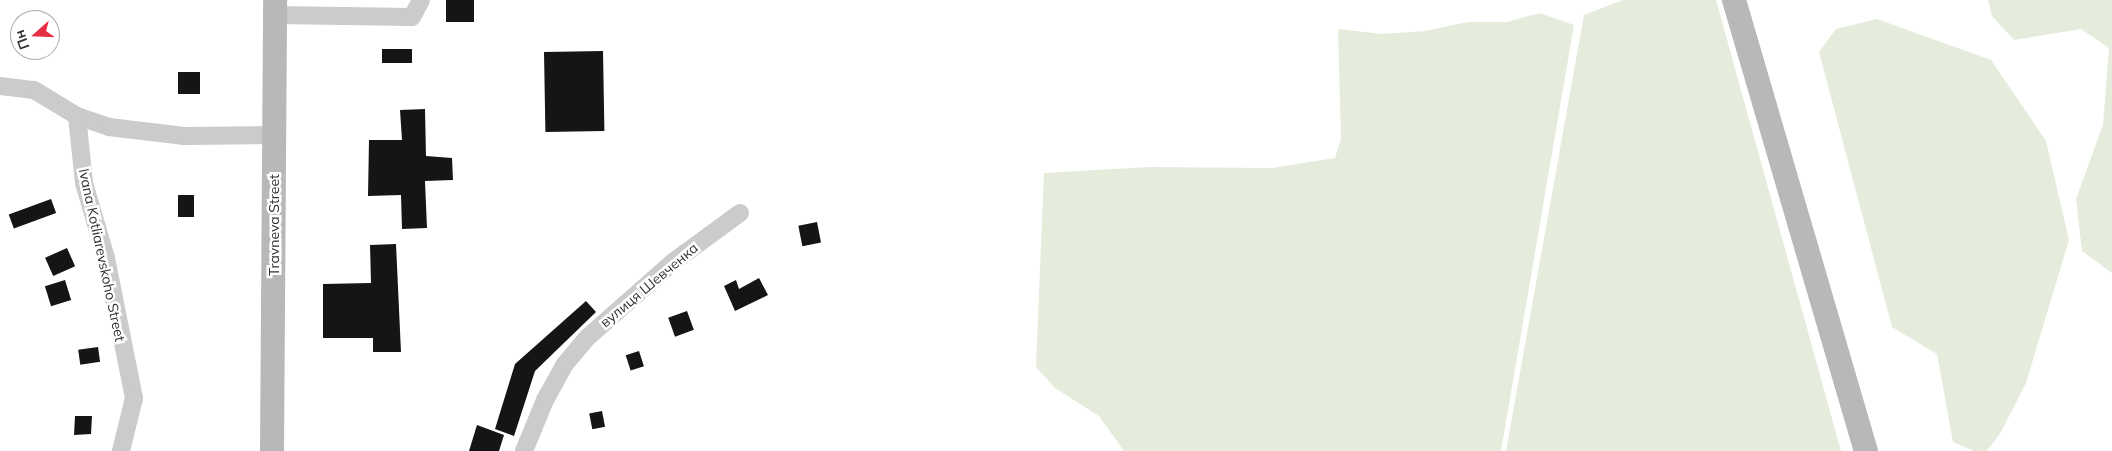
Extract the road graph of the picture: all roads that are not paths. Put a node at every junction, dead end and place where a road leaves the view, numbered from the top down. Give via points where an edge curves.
1 (421, 0) edge
2 (1734, 0) edge
3 (275, 8) edge
4 (0, 86) edge
5 (77, 116) junction
6 (274, 135) junction
7 (740, 213) dead end
8 (121, 451) edge
9 (272, 451) edge
10 (524, 451) edge
11 (1866, 451) edge

1 - 3 street via 412,17
2 - 11 street
3 - 6 street, Travneva Street
4 - 5 street via 34,90
5 - 6 street via 109,126 184,136
5 - 8 street, Ivana Kotliarevskoho Street via 84,183 106,258 134,398
6 - 9 street, Travneva Street
7 - 10 street, вулиця Шевченка via 672,262 606,320 565,364

